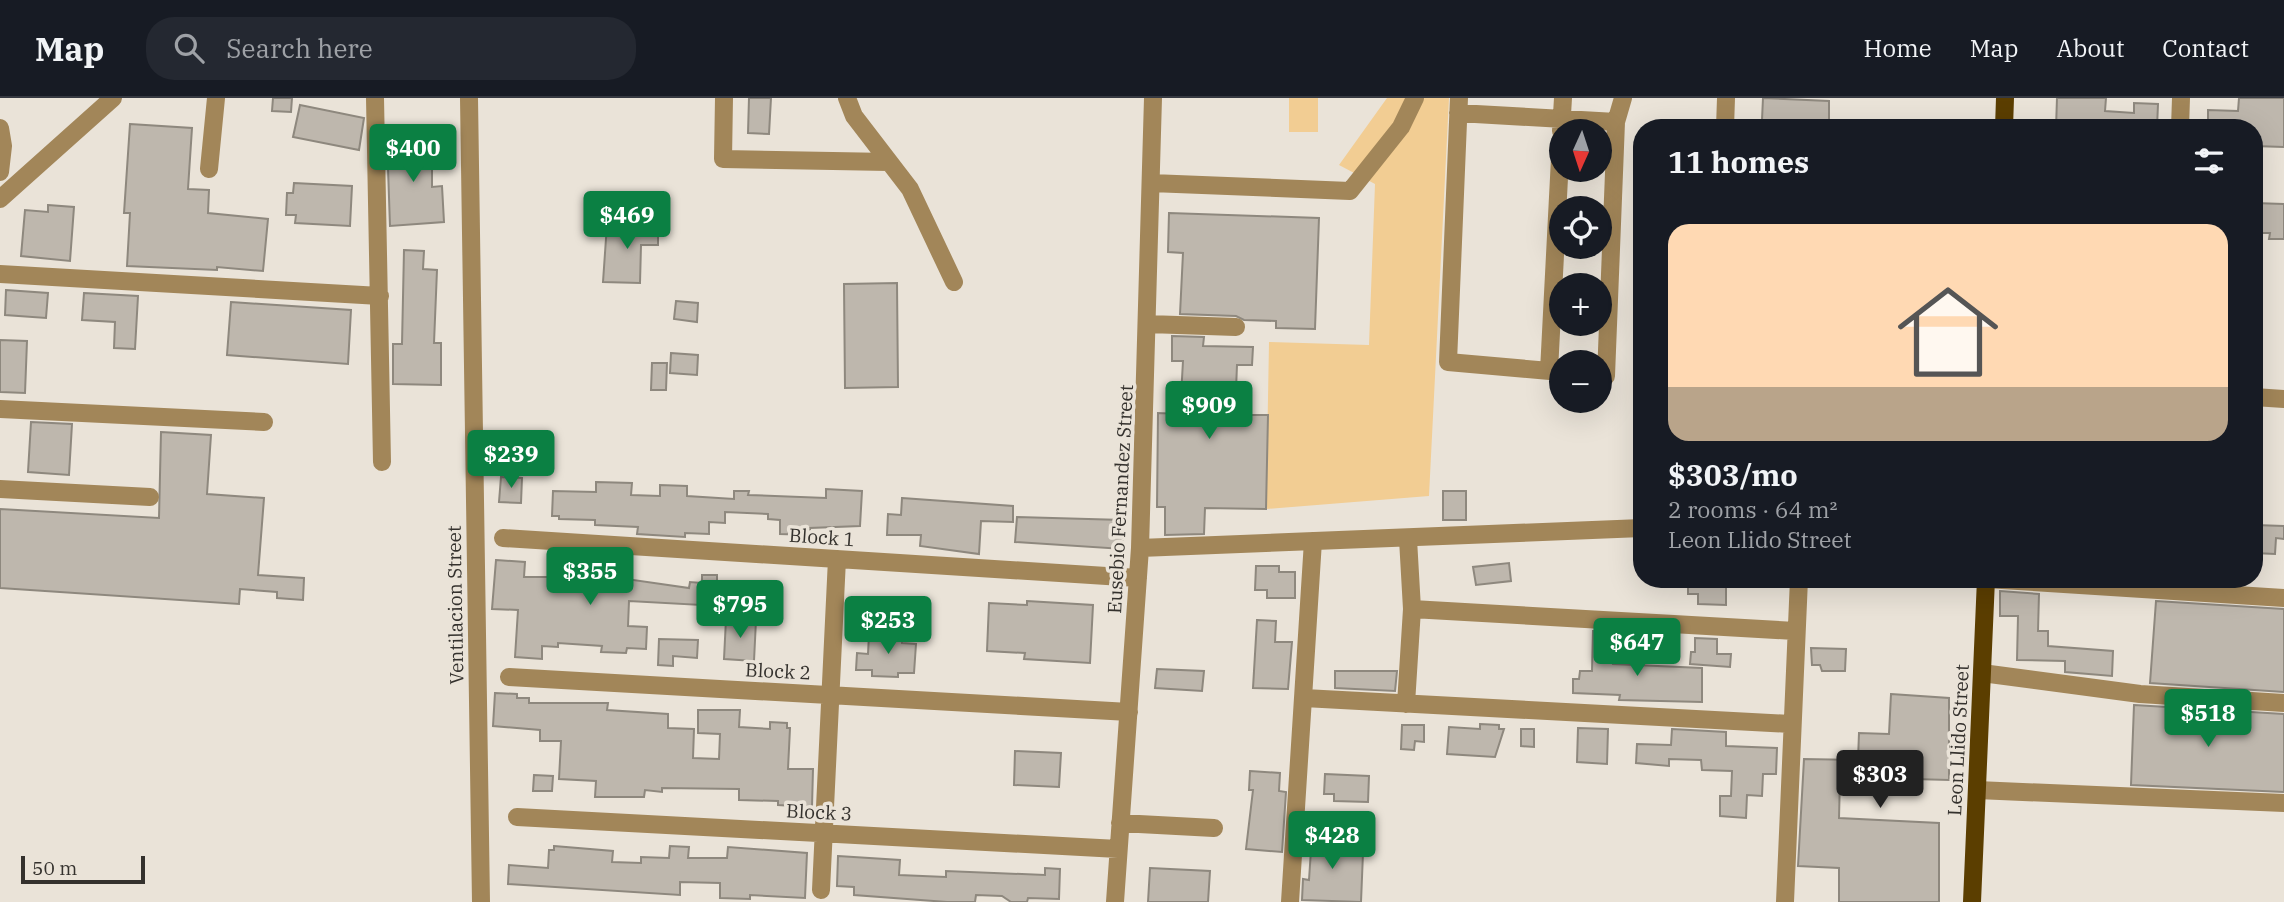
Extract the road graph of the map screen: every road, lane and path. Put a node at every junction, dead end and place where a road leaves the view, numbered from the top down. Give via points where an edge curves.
1 (113, 98) edge
2 (216, 98) edge
3 (375, 98) edge
4 (470, 98) edge
5 (724, 98) edge
6 (847, 98) edge
7 (1153, 98) edge
8 (1415, 98) edge
9 (1563, 98) edge
10 (1623, 98) edge
11 (2005, 98) edge
12 (2181, 98) edge
13 (1459, 106) edge
14 (1562, 119) edge
15 (2004, 119) edge
16 (2180, 119) edge
17 (1612, 122) edge
18 (1616, 122) junction
19 (1549, 123) edge
20 (0, 128) edge
21 (889, 162) junction
22 (209, 169) dead end
23 (0, 172) edge
24 (1560, 182) edge
25 (1151, 183) junction
26 (0, 198) edge
27 (0, 274) edge
28 (954, 282) dead end
29 (380, 296) junction
30 (1148, 324) junction
31 (1236, 327) dead end
32 (1556, 350) edge
33 (1607, 350) edge
34 (1549, 371) edge
35 (2263, 398) edge
36 (2284, 399) edge
37 (0, 409) edge
38 (264, 422) dead end
39 (382, 463) dead end
40 (0, 489) edge
41 (150, 497) dead end
42 (1633, 528) edge
43 (503, 538) dead end
44 (1408, 539) junction
45 (1313, 541) junction
46 (1140, 548) junction
47 (837, 559) junction
48 (1138, 578) junction
49 (1798, 588) edge
50 (1986, 588) edge
51 (2127, 588) edge
52 (2284, 598) edge
53 (1412, 610) junction
54 (1795, 631) junction
55 (1982, 673) junction
56 (509, 677) dead end
57 (830, 695) junction
58 (1304, 698) junction
59 (2284, 703) edge
60 (1406, 704) junction
61 (1129, 712) junction
62 (1790, 724) junction
63 (1977, 790) junction
64 (2284, 803) edge
65 (517, 817) dead end
66 (1120, 823) junction
67 (1214, 828) dead end
68 (824, 833) junction
69 (1118, 849) junction
70 (821, 890) dead end
71 (481, 902) edge
72 (1115, 902) edge
73 (1290, 902) edge
74 (1785, 902) edge
75 (1972, 902) edge

1 - 26 street
2 - 22 street
3 - 29 street
4 - 71 street, Ventilacion Street
5 - 21 street via 723,159
6 - 21 street
7 - 25 street, Eusebio Fernandez Street
8 - 25 street via 1401,127 1348,191
9 - 14 street
10 - 18 street
11 - 15 main road
12 - 16 street
13 - 19 street
13 - 34 street via 1448,362
17 - 18 street
18 - 33 street
20 - 23 street
21 - 28 street via 920,207
24 - 32 street
25 - 30 street, Eusebio Fernandez Street
27 - 29 street
29 - 39 street
30 - 31 street
30 - 46 street, Eusebio Fernandez Street
35 - 36 street
37 - 38 street
40 - 41 street
42 - 44 street
43 - 47 street, Block 1
44 - 45 street
44 - 53 street
45 - 46 street
45 - 58 street
46 - 48 street, Eusebio Fernandez Street
47 - 48 street, Block 1
47 - 57 street
48 - 61 street, Eusebio Fernandez Street
49 - 54 street
50 - 55 main road, Leon Llido Street
51 - 52 street
53 - 54 street
53 - 60 street
54 - 62 street
55 - 59 street via 2140,694
55 - 63 main road, Leon Llido Street
56 - 57 street, Block 2
57 - 61 street, Block 2
57 - 68 street
58 - 60 street
58 - 73 street
60 - 62 street
61 - 66 street, Eusebio Fernandez Street
62 - 74 street
63 - 64 street
63 - 75 main road, Leon Llido Street
65 - 68 street, Block 3
66 - 67 street
66 - 69 street, Eusebio Fernandez Street
68 - 69 street, Block 3
68 - 70 street
69 - 72 street, Eusebio Fernandez Street

